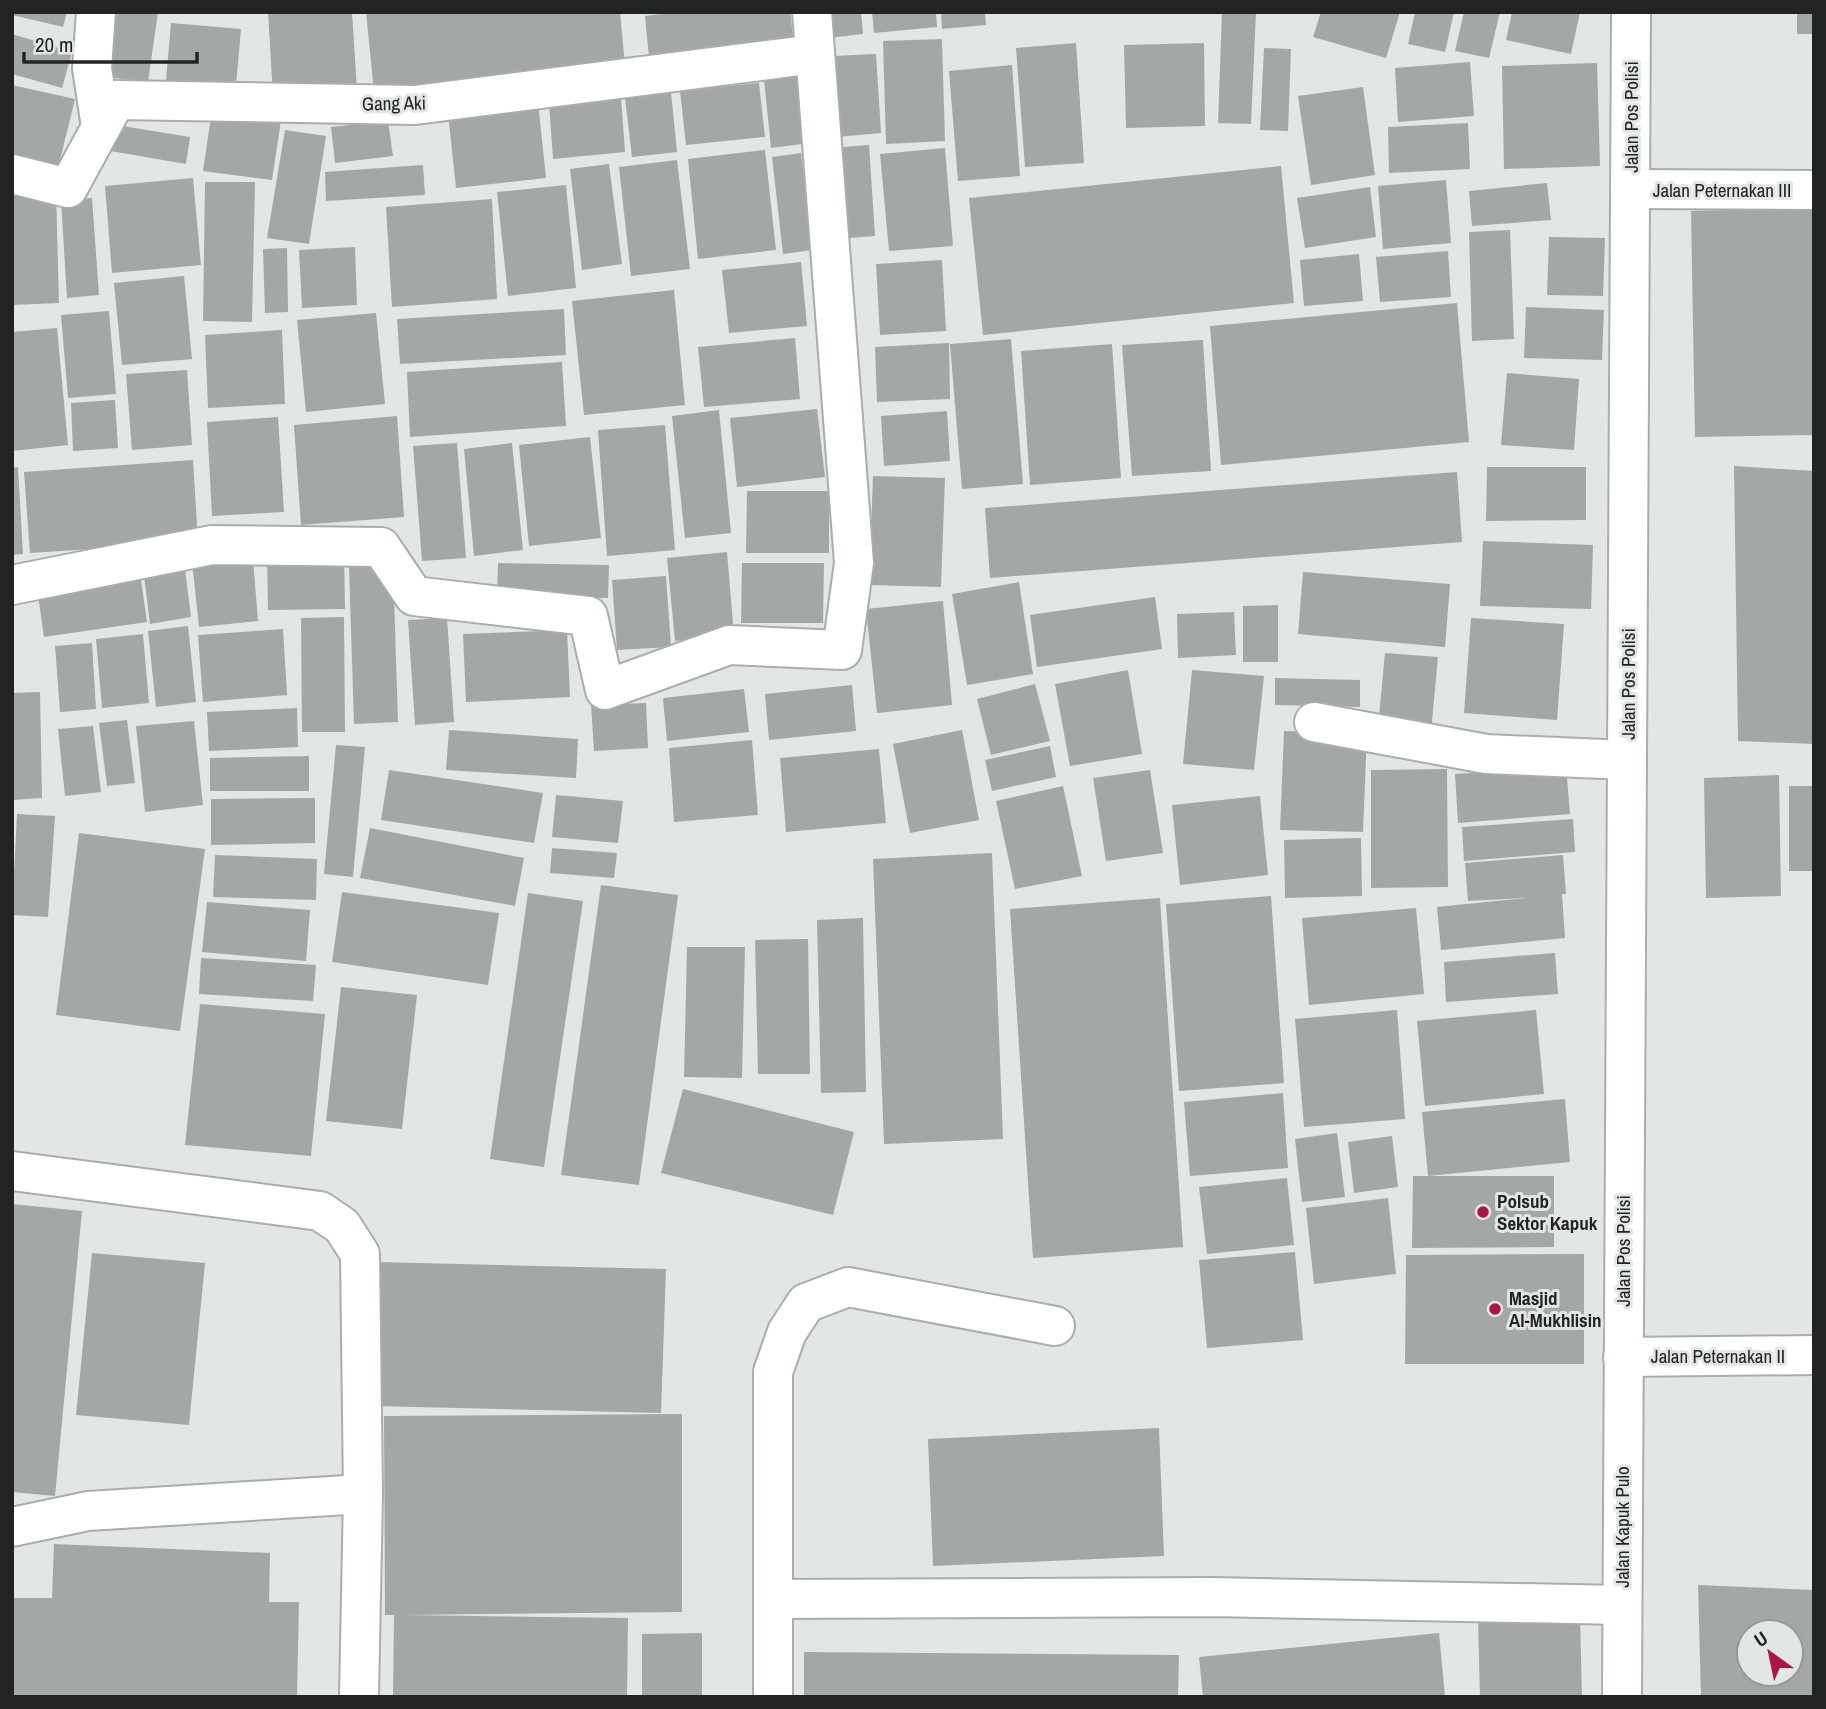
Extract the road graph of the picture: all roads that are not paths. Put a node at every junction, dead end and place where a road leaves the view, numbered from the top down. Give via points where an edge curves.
1 (96, 12) edge
2 (813, 12) edge
3 (1631, 12) edge
4 (816, 54) junction
5 (101, 127) junction
6 (12, 174) edge
7 (1631, 189) junction
8 (1814, 191) edge
9 (12, 585) edge
10 (1314, 722) dead end
11 (1627, 761) junction
12 (12, 1171) edge
13 (1055, 1326) dead end
14 (1814, 1355) edge
15 (1623, 1356) junction
16 (363, 1494) junction
17 (12, 1527) edge
18 (773, 1599) junction
19 (1621, 1605) junction
20 (359, 1697) edge
21 (773, 1697) edge
22 (1622, 1697) edge

1 - 5 street via 92,68
2 - 4 street
3 - 7 street, Jalan Pos Polisi
4 - 5 street, Gang Aki via 415,105 116,100
4 - 9 street via 854,563 842,650 729,645 605,690 588,616 414,596 381,547 212,545
5 - 6 street via 68,188
7 - 8 street, Jalan Peternakan III
7 - 11 street, Jalan Pos Polisi
10 - 11 street via 1486,754
11 - 15 street, Jalan Pos Polisi
12 - 16 street via 320,1211 342,1226 360,1254
13 - 18 street via 848,1287 806,1303 787,1332 773,1372
14 - 15 street, Jalan Peternakan II
15 - 19 street, Jalan Kapuk Pulo
16 - 17 street via 88,1511
16 - 20 street
18 - 19 street via 1212,1597
18 - 21 street
19 - 22 street, Jalan Kapuk Pulo

